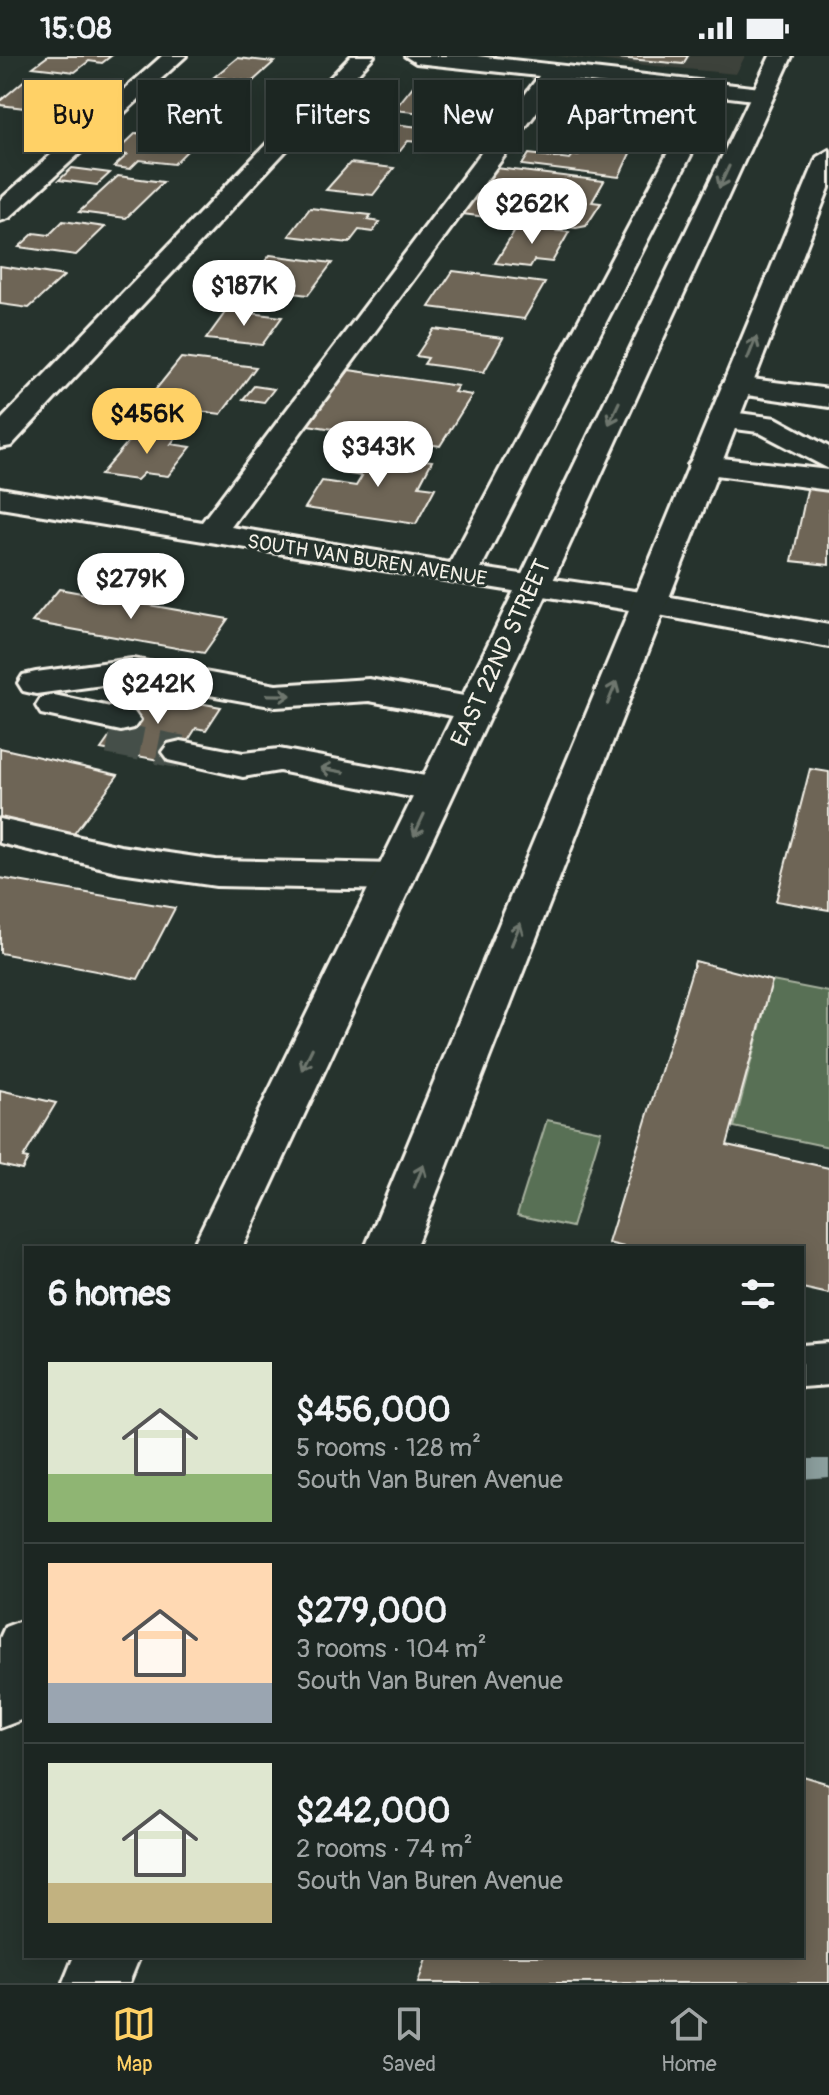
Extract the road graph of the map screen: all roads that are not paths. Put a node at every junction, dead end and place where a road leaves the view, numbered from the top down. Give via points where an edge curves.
1 (175, 56) edge
2 (363, 56) edge
3 (416, 56) edge
4 (781, 56) edge
5 (555, 71) junction
6 (634, 80) edge
7 (725, 90) edge
8 (762, 94) junction
9 (680, 152) edge
10 (829, 157) edge
11 (0, 213) edge
12 (829, 398) edge
13 (730, 403) junction
14 (0, 439) edge
15 (829, 460) edge
16 (704, 465) junction
17 (829, 480) edge
18 (13, 500) edge
19 (0, 533) edge
20 (210, 533) junction
21 (461, 575) junction
22 (533, 587) junction
23 (648, 603) junction
24 (829, 636) edge
25 (475, 709) junction
26 (115, 729) tunnel mouth
27 (187, 743) tunnel mouth
28 (436, 790) junction
29 (0, 831) edge
30 (395, 877) junction
31 (218, 1246) edge
32 (391, 1246) edge
33 (829, 1364) edge
34 (804, 1366) edge
35 (24, 1650) edge
36 (0, 1700) edge

1 - 11 main road
2 - 14 main road
3 - 5 main road
4 - 8 main road, EAST 22ND STREET
5 - 6 main road
5 - 20 main road
7 - 8 main road
8 -> 22 main road, EAST 22ND STREET
9 - 21 main road
13 -> 10 main road
12 - 13 main road
13 - 15 main road
13 - 16 main road
16 - 17 main road
16 - 23 main road
18 - 19 main road
18 - 20 main road, SOUTH VAN BUREN AVENUE
20 - 21 main road, SOUTH VAN BUREN AVENUE
21 - 22 main road, SOUTH VAN BUREN AVENUE
22 - 23 main road, SOUTH VAN BUREN AVENUE
22 - 25 main road, EAST 22ND STREET
23 - 24 main road, SOUTH VAN BUREN AVENUE
32 -> 23 main road
26 -> 25 main road via 45,694 132,670 276,696 369,690
25 - 28 main road, EAST 22ND STREET
28 -> 27 main road via 279,760 243,765
28 -> 30 main road, EAST 22ND STREET
29 - 30 main road via 120,859 216,873
30 -> 31 main road, EAST 22ND STREET
33 - 34 main road
35 - 36 main road

